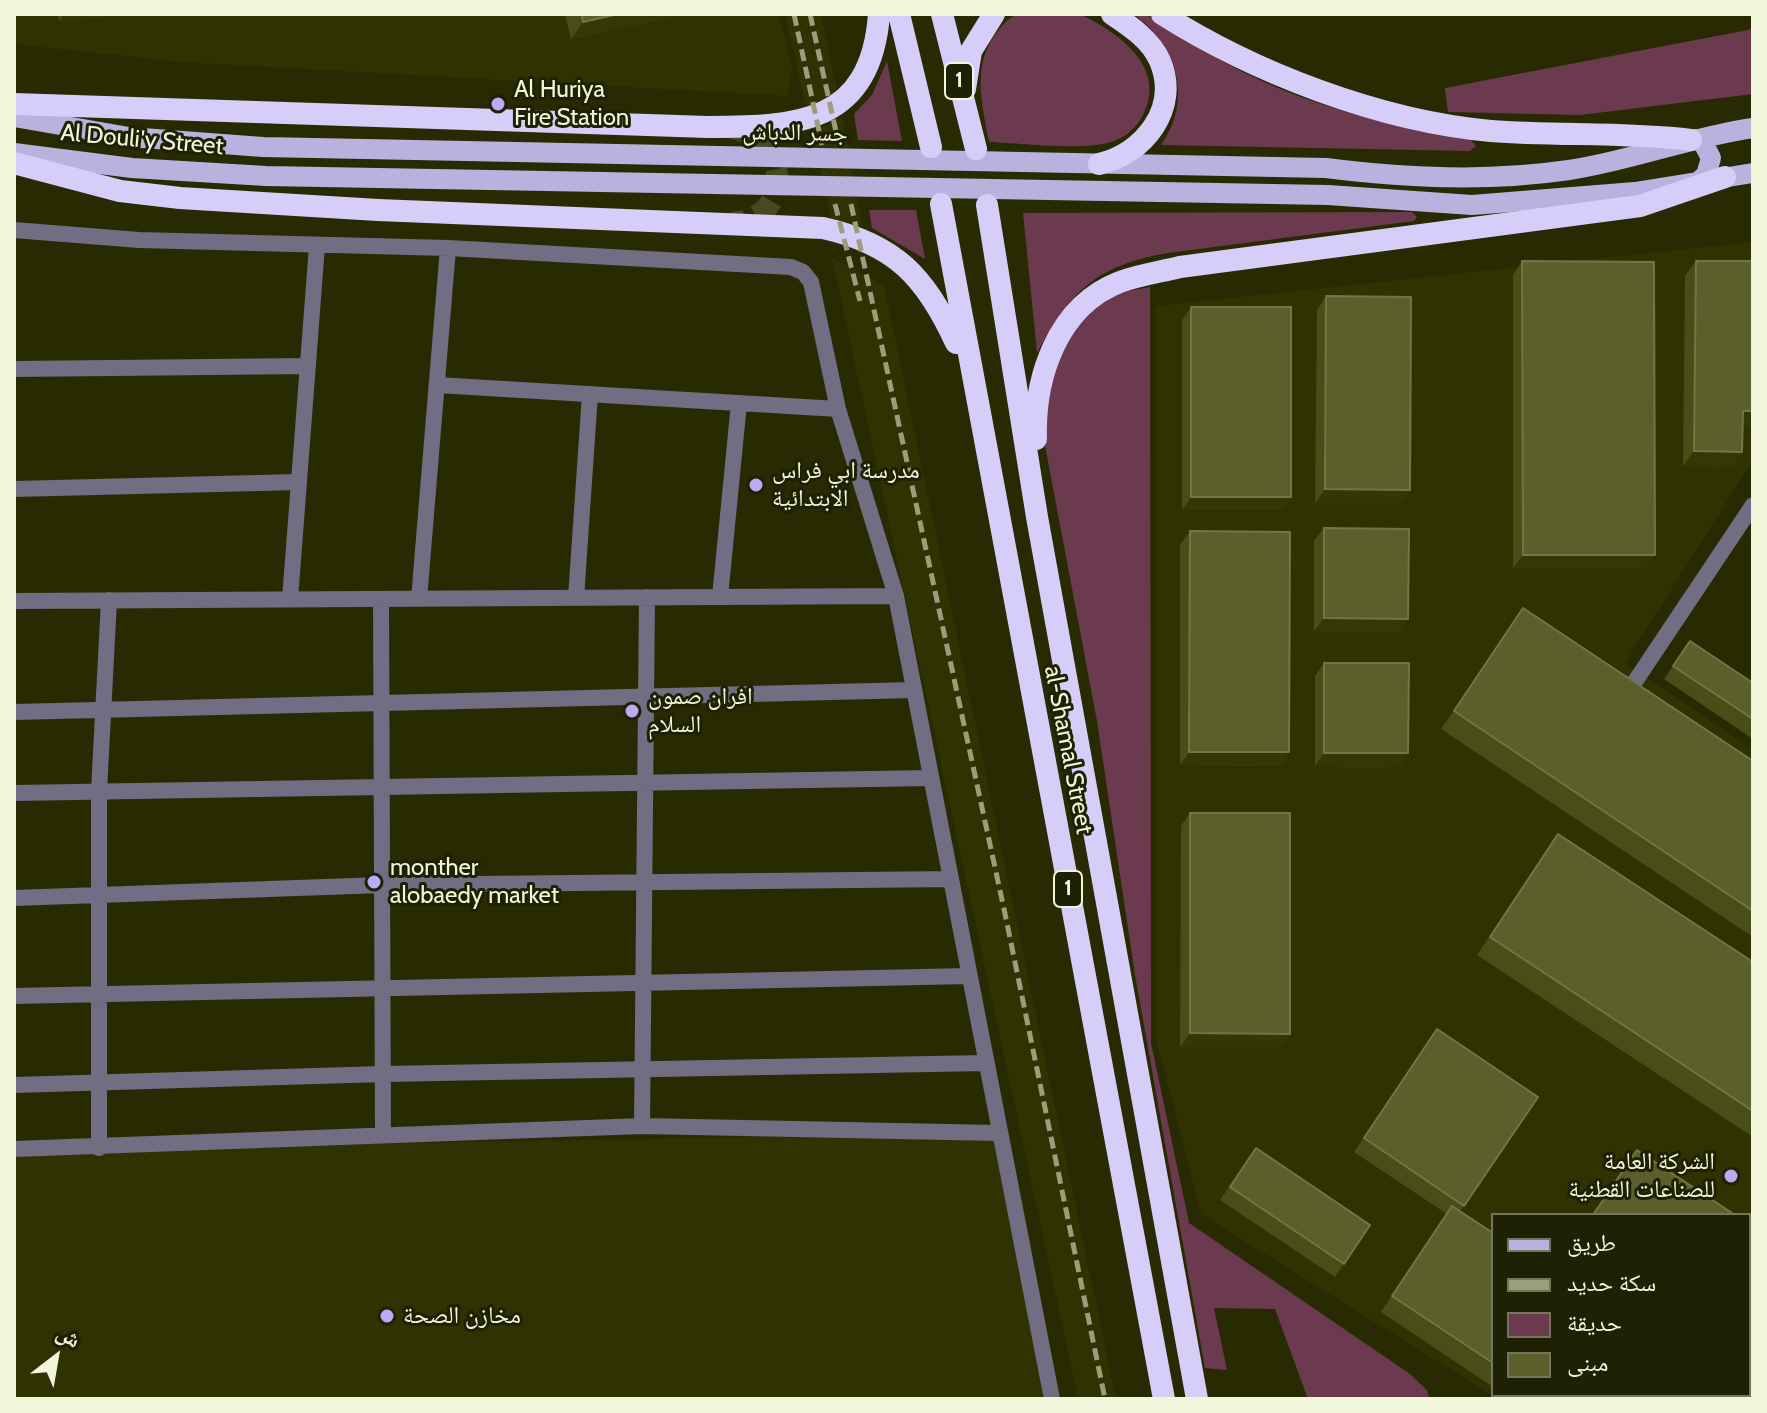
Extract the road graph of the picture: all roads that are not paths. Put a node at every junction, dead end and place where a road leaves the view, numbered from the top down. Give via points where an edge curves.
1 (879, 14) edge
2 (899, 14) edge
3 (942, 14) edge
4 (994, 14) edge
5 (1112, 14) edge
6 (1162, 14) edge
7 (14, 104) edge
8 (966, 110) junction
9 (14, 117) edge
10 (1753, 128) edge
11 (1693, 140) junction
12 (263, 147) joint
13 (931, 147) dead end
14 (976, 149) dead end
15 (14, 153) edge
16 (14, 163) edge
17 (1099, 164) junction
18 (1753, 173) edge
19 (1725, 177) junction
20 (1700, 180) junction
21 (941, 204) dead end
22 (987, 205) dead end
23 (14, 230) edge
24 (317, 246) junction
25 (448, 248) junction
26 (308, 366) junction
27 (14, 369) edge
28 (971, 380) junction
29 (437, 385) junction
30 (590, 394) junction
31 (739, 403) junction
32 (838, 409) junction
33 (299, 482) junction
34 (14, 489) edge
35 (1753, 505) edge
36 (1037, 517) junction
37 (896, 596) junction
38 (647, 597) junction
39 (720, 597) junction
40 (576, 598) junction
41 (290, 599) junction
42 (419, 599) junction
43 (109, 600) junction
44 (381, 600) junction
45 (14, 601) edge
46 (1634, 683) edge
47 (914, 690) junction
48 (646, 697) junction
49 (382, 703) junction
50 (103, 709) junction
51 (14, 712) edge
52 (931, 778) junction
53 (645, 783) junction
54 (382, 787) junction
55 (99, 791) junction
56 (14, 793) edge
57 (951, 879) junction
58 (645, 883) junction
59 (382, 885) junction
60 (99, 895) junction
61 (14, 898) edge
62 (969, 976) junction
63 (644, 985) junction
64 (383, 990) junction
65 (102, 993) junction
66 (14, 996) edge
67 (986, 1063) junction
68 (643, 1070) junction
69 (383, 1074) junction
70 (100, 1083) junction
71 (14, 1085) edge
72 (642, 1126) junction
73 (999, 1133) junction
74 (383, 1135) junction
75 (99, 1148) junction
76 (14, 1149) edge
77 (1052, 1399) edge
78 (1164, 1399) edge
79 (1197, 1399) edge

1 - 7 highway via 874,51 855,85 828,110 793,125 708,127
2 - 13 highway, 1
3 - 8 highway, 1
4 - 8 highway via 971,51
5 - 17 highway via 1144,39 1160,62 1164,100 1143,141
6 - 11 highway via 1285,77 1447,125
8 - 14 highway, 1
9 - 12 main road, Al Douli'y Street via 129,137
10 - 11 main road, جسر الدباش
11 - 17 main road, جسر الدباش via 1570,170 1466,179 1326,168
11 - 20 main road via 1703,143 1711,158
12 - 17 main road, جسر الدباش
15 - 20 main road, Al Douli'y Street via 132,168 266,176 1328,195 1472,205 1635,192
16 - 28 highway via 120,191 180,198 843,232 880,247 918,278 943,314
18 - 19 main road
19 - 20 main road
19 - 36 highway via 1640,206 1180,267 1105,290 1067,325 1042,373 1036,420
21 - 28 highway, al-Shamal Street / 1
22 - 36 highway, al-Shamal Street / 1
23 - 24 street
24 - 25 street
24 - 26 street
25 - 29 street
25 - 32 street via 791,267 811,282
26 - 27 street
26 - 33 street
28 - 78 highway, al-Shamal Street / 1
29 - 30 street
29 - 42 street
30 - 31 street
30 - 40 street
31 - 32 street
31 - 39 street
32 - 37 street
33 - 34 street
33 - 41 street
35 - 46 street
36 - 79 highway, al-Shamal Street / 1
37 - 39 street
37 - 47 street
38 - 39 street
38 - 40 street
38 - 48 street
40 - 42 street
41 - 43 street
41 - 44 street
42 - 44 street
43 - 45 street
43 - 50 street
44 - 49 street
47 - 48 street
47 - 52 street
48 - 49 street
48 - 53 street
49 - 50 street
49 - 54 street
50 - 51 street
50 - 55 street
52 - 53 street
52 - 57 street
53 - 54 street
53 - 58 street
54 - 55 street
54 - 59 street
55 - 56 street
55 - 60 street
57 - 58 street
57 - 62 street
58 - 59 street
58 - 63 street
59 - 60 street
59 - 64 street
60 - 61 street
60 - 65 street
62 - 63 street
62 - 67 street
63 - 64 street
63 - 68 street
64 - 65 street
64 - 69 street
65 - 66 street
65 - 70 street
67 - 68 street
67 - 73 street
68 - 69 street
68 - 72 street
69 - 70 street
69 - 74 street
70 - 71 street
70 - 75 street
72 - 73 street
72 - 74 street
73 - 77 street
74 - 75 street
75 - 76 street

